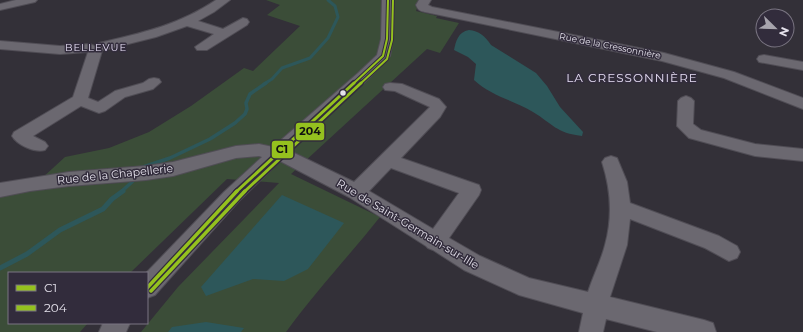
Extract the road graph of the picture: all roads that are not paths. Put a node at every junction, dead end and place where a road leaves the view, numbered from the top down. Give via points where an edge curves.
1 (31, 0) edge
2 (224, 0) edge
3 (388, 0) edge
4 (425, 0) edge
5 (0, 7) edge
6 (188, 22) junction
7 (243, 22) dead end
8 (224, 33) junction
9 (0, 45) edge
10 (98, 45) junction
11 (202, 47) dead end
12 (764, 59) dead end
13 (803, 66) edge
14 (154, 82) dead end
15 (390, 87) dead end
16 (80, 100) junction
17 (686, 101) dead end
18 (802, 105) edge
19 (39, 146) dead end
20 (276, 154) junction
21 (803, 155) edge
22 (388, 160) junction
23 (611, 162) dead end
24 (0, 190) edge
25 (356, 192) junction
26 (621, 208) junction
27 (435, 242) junction
28 (729, 252) dead end
29 (148, 287) edge
30 (596, 305) junction
31 (117, 324) edge
32 (111, 332) edge
33 (591, 332) edge
34 (704, 332) edge

1 - 5 street
2 - 6 street
3 - 20 street via 387,39 383,56
4 - 18 street, Rue de la Cressonnière via 422,6 429,10 692,64 729,75
6 - 8 street
6 - 10 street via 154,35
7 - 8 street
8 - 11 street
9 - 10 street via 60,50
10 - 16 street
12 - 13 street
14 - 16 street via 120,94 99,108
15 - 22 street via 434,102 438,107
16 - 19 street via 20,136
17 - 21 street via 685,126 695,134 755,150
20 - 24 street, Rue de la Chapellerie via 259,150 236,152 173,169 30,184
20 - 25 street, Rue de Saint-Germain-sur-Ille
20 - 29 street via 231,197
22 - 25 street
22 - 27 street via 472,190
23 - 26 street via 618,182
25 - 27 street, Rue de Saint-Germain-sur-Ille
26 - 28 street via 712,242
26 - 30 street via 616,245
27 - 30 street, Rue de Saint-Germain-sur-Ille via 472,264 527,288
30 - 33 street
30 - 34 street, Rue de Saint-Germain-sur-Ille
31 - 32 street

